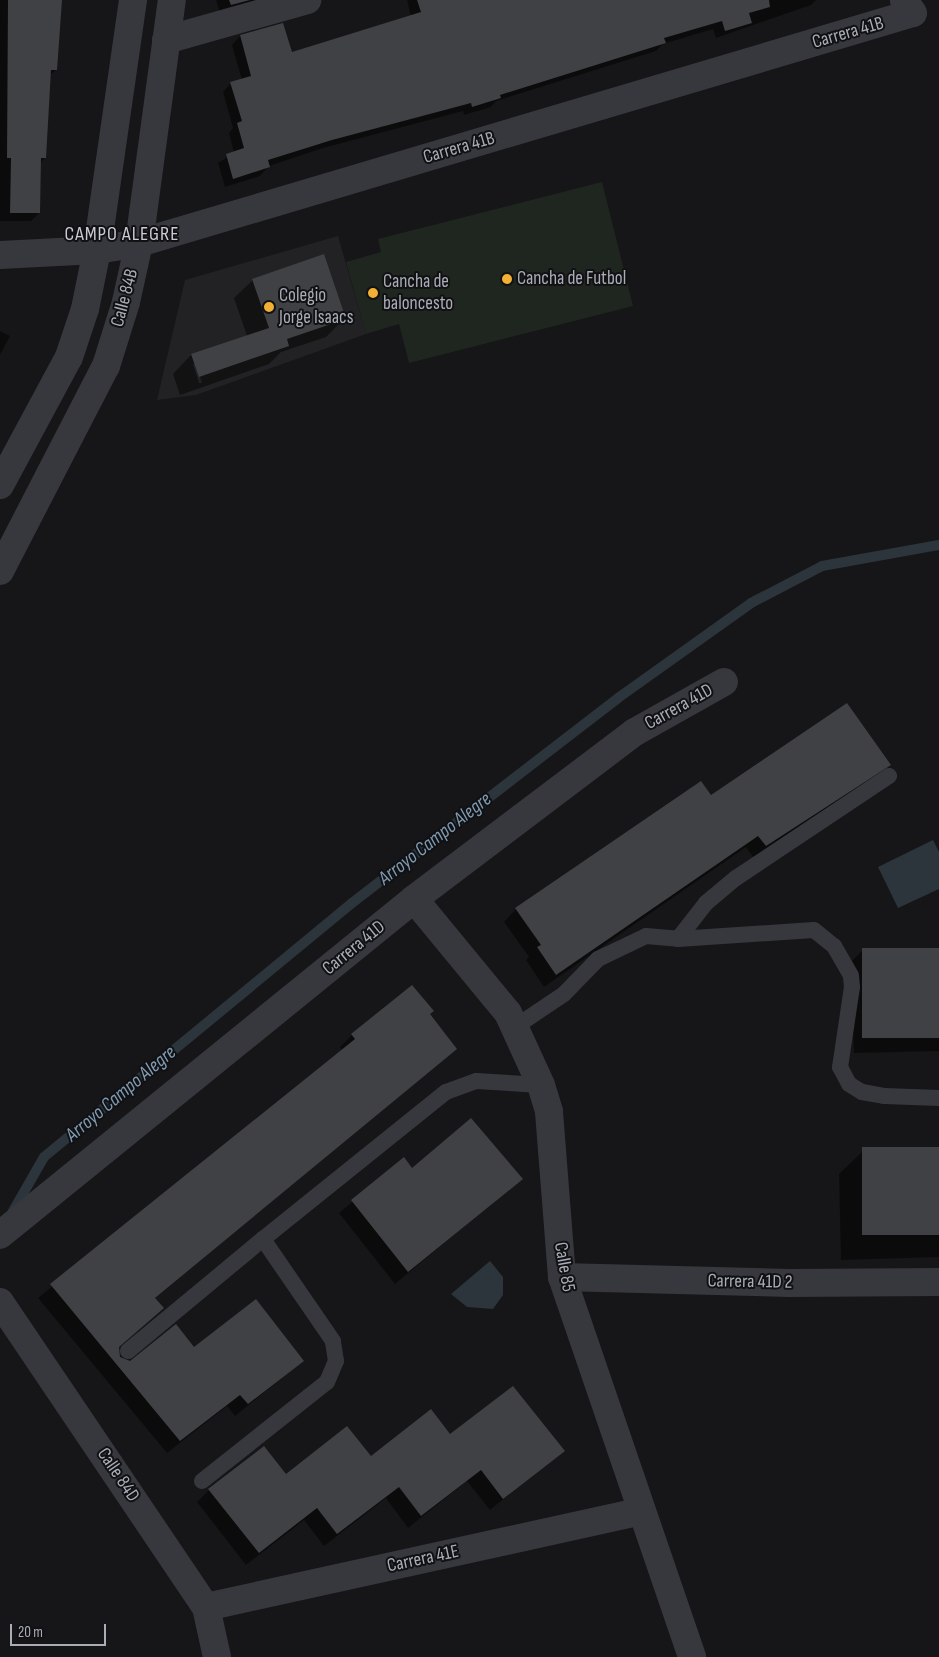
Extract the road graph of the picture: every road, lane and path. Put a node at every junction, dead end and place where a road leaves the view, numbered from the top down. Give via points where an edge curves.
1 (133, 0) edge
2 (172, 0) edge
3 (307, 0) edge
4 (909, 7) edge
5 (166, 40) junction
6 (139, 242) junction
7 (97, 250) junction
8 (0, 255) edge
9 (0, 485) edge
10 (0, 571) edge
11 (724, 682) dead end
12 (890, 776) dead end
13 (414, 899) junction
14 (678, 939) junction
15 (515, 1027) junction
16 (540, 1085) junction
17 (939, 1098) edge
18 (0, 1235) edge
19 (263, 1238) junction
20 (562, 1277) junction
21 (939, 1282) edge
22 (0, 1302) edge
23 (128, 1351) dead end
24 (202, 1481) dead end
25 (641, 1511) junction
26 (206, 1607) junction
27 (218, 1657) edge
28 (692, 1657) edge

1 - 7 street, Calle 84B
2 - 5 street, Calle 84B
3 - 5 street
4 - 6 street, Carrera 41B
5 - 6 street, Calle 84B
6 - 7 street, Carrera 41B
6 - 10 street, Calle 84B via 126,302 106,366
7 - 8 street, Carrera 41B
7 - 9 street, Calle 84B via 69,357
11 - 13 street, Carrera 41D via 635,732
12 - 14 lane via 736,878 706,903
13 - 15 street, Calle 85 via 508,1013
13 - 18 street, Carrera 41D
14 - 15 lane via 646,936 618,947 598,959 564,994
14 - 17 lane via 814,930 834,946 851,976 840,1067 849,1084 862,1092 884,1096
15 - 16 street, Calle 85
16 - 19 lane via 476,1081 446,1092
16 - 20 street, Calle 85 via 549,1112
19 - 23 lane
19 - 24 lane via 333,1341 336,1361 327,1382
20 - 21 street, Carrera 41D 2 via 789,1283
20 - 25 street, Calle 85
22 - 26 street, Calle 84D
25 - 26 street, Carrera 41E
25 - 28 street, Calle 85
26 - 27 street, Calle 84D

